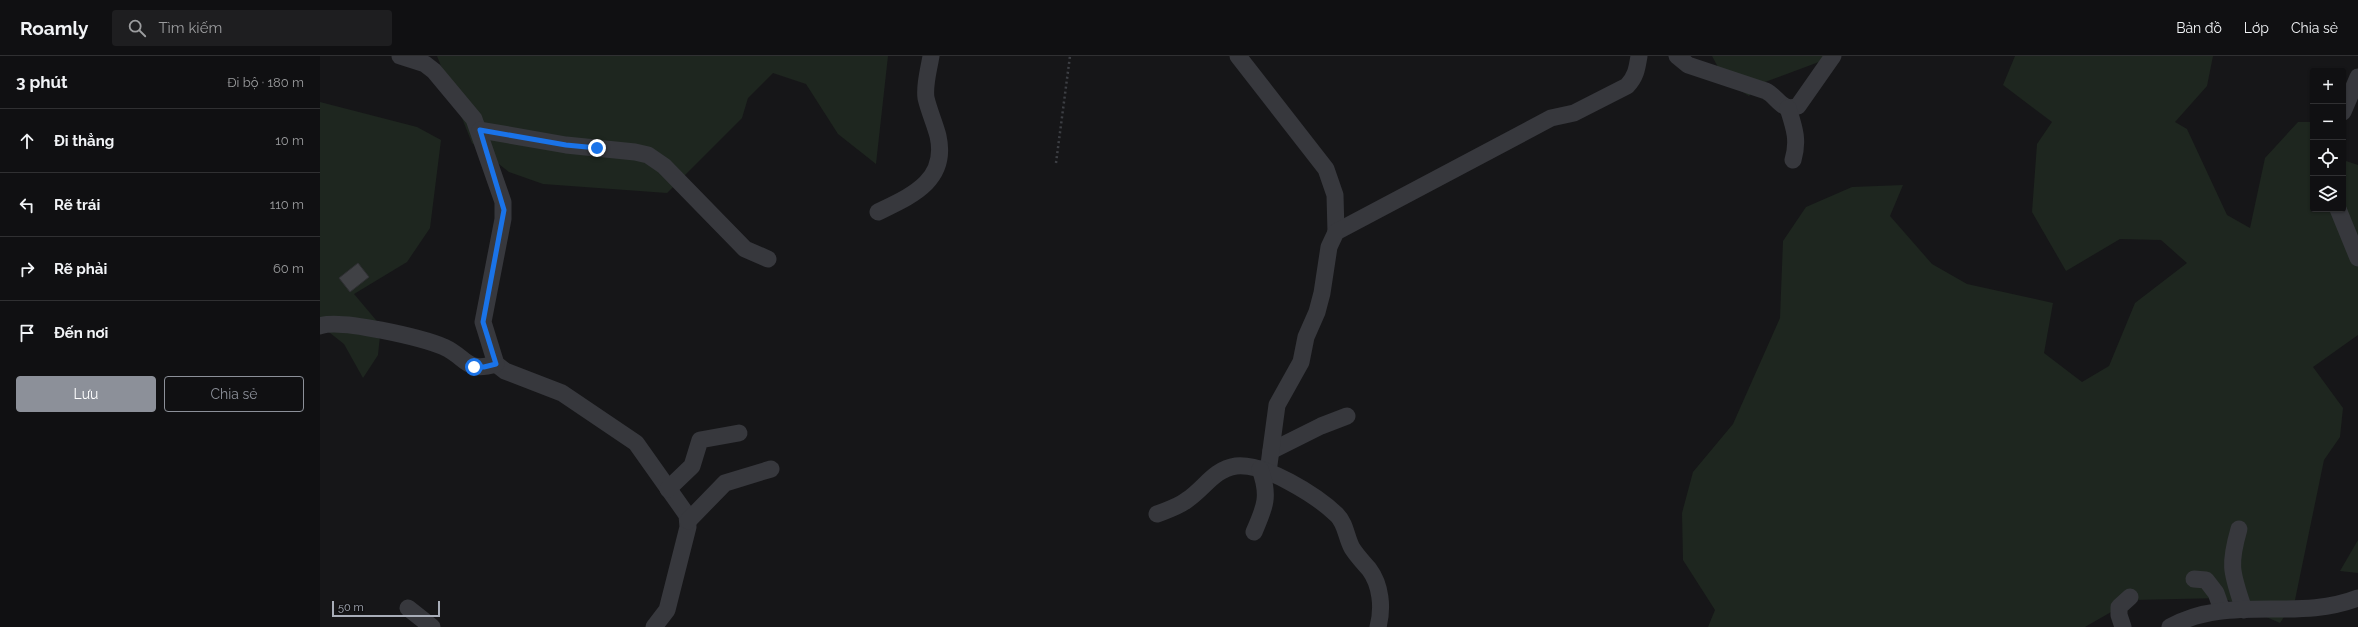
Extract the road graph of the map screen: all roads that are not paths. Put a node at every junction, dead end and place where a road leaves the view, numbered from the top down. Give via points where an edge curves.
1 (400, 56) edge
2 (931, 56) edge
3 (1238, 56) edge
4 (1639, 56) edge
5 (1677, 56) edge
6 (1832, 56) edge
7 (2358, 77) edge
8 (2346, 105) edge
9 (1788, 108) junction
10 (480, 130) junction
11 (1793, 160) dead end
12 (878, 212) dead end
13 (2339, 212) edge
14 (1336, 232) junction
15 (2358, 258) edge
16 (768, 259) dead end
17 (320, 326) edge
18 (496, 364) junction
19 (1347, 416) dead end
20 (739, 433) dead end
21 (1271, 451) junction
22 (771, 468) dead end
23 (1264, 470) junction
24 (668, 489) junction
25 (1157, 514) dead end
26 (688, 521) junction
27 (2239, 529) dead end
28 (1254, 532) dead end
29 (2194, 579) dead end
30 (2130, 597) dead end
31 (2358, 598) edge
32 (408, 608) dead end
33 (2222, 610) junction
34 (2244, 610) junction
35 (432, 627) edge
36 (654, 627) edge
37 (1378, 627) edge
38 (2123, 627) edge
39 (2170, 627) edge

1 - 10 street via 425,64 434,71 474,119
2 - 12 street via 926,98 939,142 937,166 916,193
3 - 14 street via 1326,169 1335,195
4 - 14 street via 1637,72 1627,86 1574,113 1545,122
5 - 9 street via 1688,65 1766,91
6 - 9 street via 1798,106
7 - 8 street
9 - 11 street via 1797,136
10 - 16 street via 566,145 648,155 664,166 745,249
10 - 18 street via 504,210 483,322
13 - 15 street
14 - 21 street via 1329,247 1322,293 1306,337 1301,362 1277,405
17 - 18 street via 334,323 383,331 444,347 474,367
18 - 24 street via 505,371 562,393 636,443
19 - 21 street
20 - 24 street via 700,440 692,466
21 - 23 street
22 - 26 street via 725,483
23 - 25 street via 1246,465 1225,469 1186,502
23 - 28 street via 1267,498
23 - 37 street via 1303,490 1337,515 1344,524 1352,548 1374,578 1380,594 1381,617
24 - 26 street via 687,515
26 - 36 street via 668,604
27 - 34 street via 2232,554 2232,566
29 - 33 street via 2206,580 2216,593
30 - 38 street via 2119,607
31 - 34 street via 2339,605 2273,611
32 - 35 street
33 - 34 street
33 - 39 street via 2186,618

